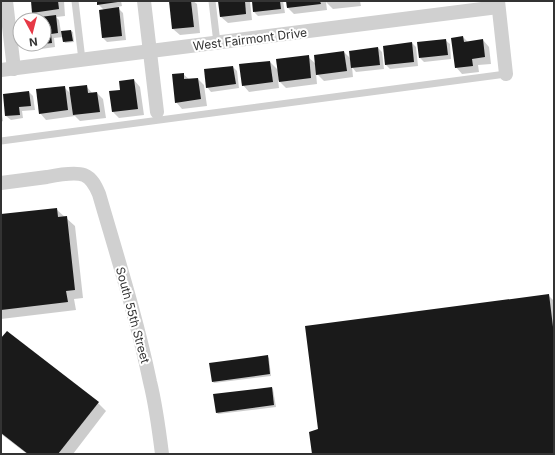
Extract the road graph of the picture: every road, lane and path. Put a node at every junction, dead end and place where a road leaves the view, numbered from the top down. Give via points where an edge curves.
1 (6, 1) edge
2 (75, 1) edge
3 (144, 1) edge
4 (212, 1) edge
5 (498, 4) edge
6 (217, 43) junction
7 (150, 51) junction
8 (82, 60) junction
9 (8, 69) edge
10 (506, 74) joint
11 (157, 112) dead end
12 (1, 141) edge
13 (1, 183) edge
14 (162, 454) edge

1 - 9 street
2 - 8 lane
3 - 7 street
4 - 6 lane
5 - 6 street, West Fairmont Drive
5 - 10 street
6 - 7 street, West Fairmont Drive
7 - 8 street, West Fairmont Drive
7 - 11 street
8 - 9 street, West Fairmont Drive
10 - 12 lane
13 - 14 street, South 55th Street via 68,174 84,175 91,180 99,194 140,337 151,383

